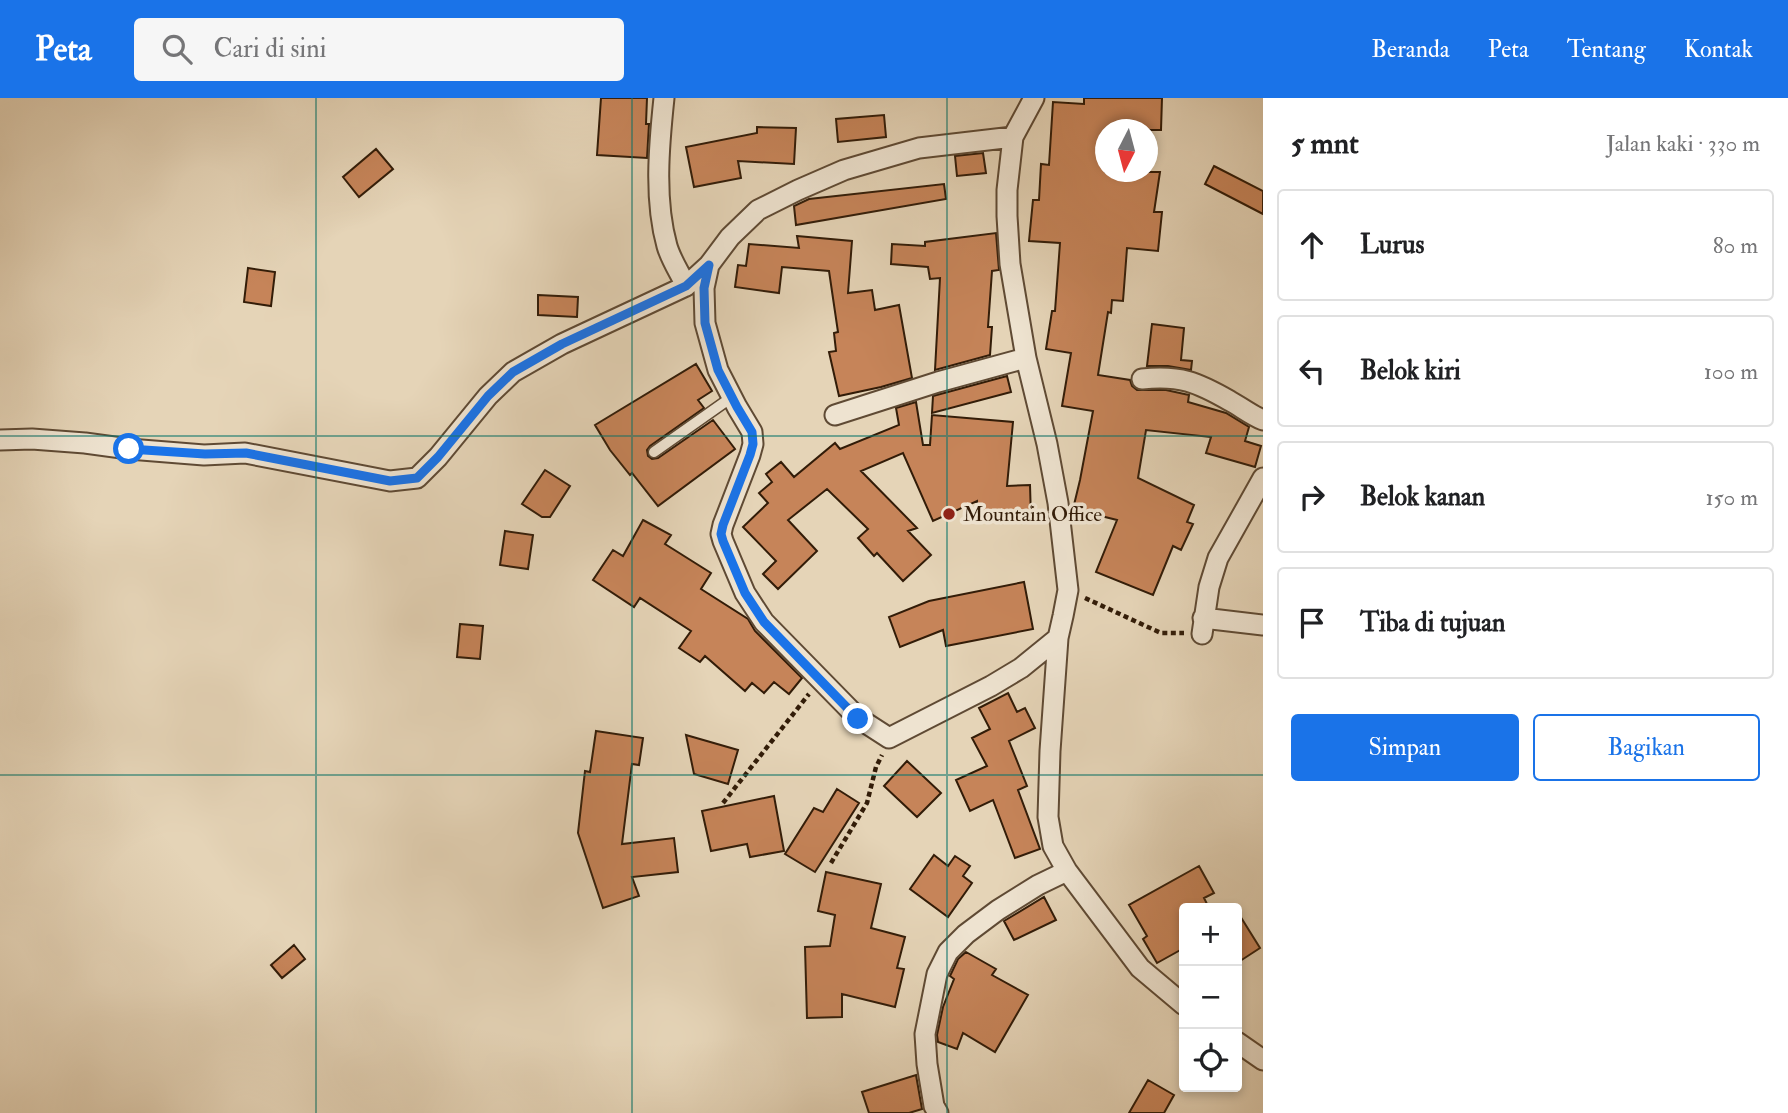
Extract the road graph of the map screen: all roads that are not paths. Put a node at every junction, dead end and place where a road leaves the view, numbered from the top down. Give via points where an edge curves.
1 (664, 98) edge
2 (1034, 98) edge
3 (1013, 137) junction
4 (709, 265) junction
5 (686, 286) junction
6 (1026, 358) junction
7 (1142, 379) dead end
8 (732, 397) junction
9 (835, 415) dead end
10 (1263, 420) edge
11 (0, 440) edge
12 (654, 452) dead end
13 (1263, 478) edge
14 (1263, 625) edge
15 (1058, 638) junction
16 (1067, 871) junction
17 (1179, 1001) edge
18 (1242, 1045) edge
19 (1263, 1060) edge
20 (938, 1113) edge

1 - 5 street via 659,168 662,218 667,248
2 - 3 street
3 - 4 street via 919,148 844,170 758,210
3 - 6 street via 1007,190 1010,264
4 - 5 street
4 - 8 street via 705,323 718,370
5 - 11 street via 513,372 417,478 390,481 246,453
6 - 9 street
6 - 15 street via 1047,444 1068,590
7 - 10 street via 1164,377 1195,383
8 - 12 lane
8 - 15 street via 752,432 753,444 723,525 723,541 745,593 764,622 858,719 889,738 992,686
13 - 14 street via 1218,558 1203,626
15 - 16 street via 1048,817 1053,846
16 - 17 street via 1140,968
16 - 20 street via 998,910 948,952 937,974 925,1034
18 - 19 street

